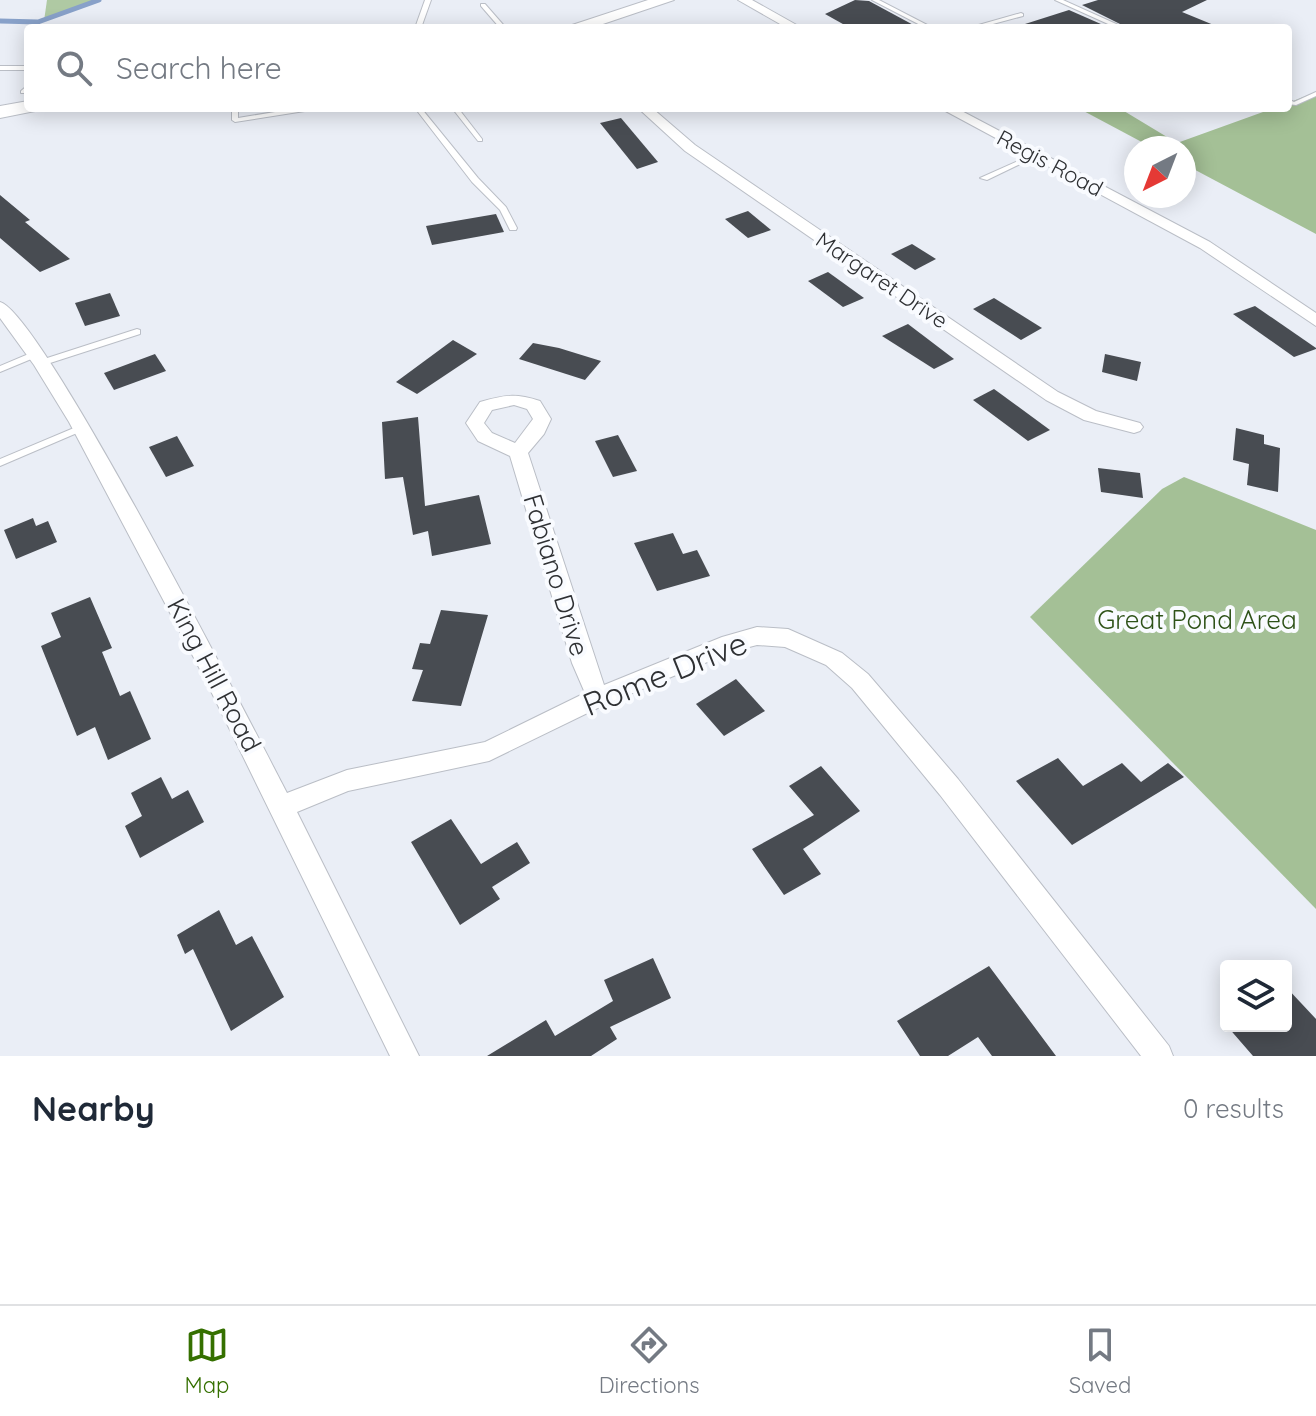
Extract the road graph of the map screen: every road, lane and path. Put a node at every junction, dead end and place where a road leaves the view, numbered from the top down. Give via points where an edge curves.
1 (428, 0) edge
2 (666, 0) edge
3 (744, 0) edge
4 (875, 0) edge
5 (1058, 0) edge
6 (483, 5) dead end
7 (1021, 15) dead end
8 (419, 24) edge
9 (500, 24) edge
10 (585, 24) edge
11 (789, 24) edge
12 (922, 24) edge
13 (986, 24) edge
14 (1113, 24) edge
15 (0, 68) edge
16 (24, 68) edge
17 (0, 92) edge
18 (24, 94) edge
19 (1316, 94) edge
20 (24, 96) edge
21 (1292, 103) edge
22 (0, 112) edge
23 (235, 112) edge
24 (286, 112) edge
25 (421, 112) edge
26 (458, 112) edge
27 (649, 112) edge
28 (954, 112) edge
29 (480, 140) dead end
30 (1036, 155) junction
31 (984, 178) dead end
32 (513, 228) dead end
33 (0, 307) edge
34 (1316, 321) edge
35 (137, 332) dead end
36 (41, 357) junction
37 (0, 369) edge
38 (1134, 427) dead end
39 (81, 428) junction
40 (518, 452) dead end
41 (0, 463) edge
42 (598, 697) junction
43 (283, 806) junction
44 (405, 1056) edge
45 (1159, 1056) edge

1 - 8 lane
2 - 10 main road
3 - 11 street
4 - 12 lane
5 - 14 lane
6 - 9 lane
7 - 13 lane
15 - 16 lane
17 - 18 main road
19 - 21 lane
20 - 22 main road
23 - 24 lane via 235,120
25 - 32 lane
26 - 29 lane
27 - 38 street, Margaret Drive via 690,148 1052,396 1090,416
28 - 30 street, Regis Road
30 - 31 lane
30 - 34 street, Regis Road via 1205,245
33 - 36 street, King Hill Road
35 - 36 lane
36 - 37 lane
36 - 39 street, King Hill Road
39 - 41 lane
39 - 43 street, King Hill Road
40 - 42 street, Fabiano Drive
42 - 43 street, Rome Drive via 489,751 347,781
42 - 45 street, Rome Drive via 757,636 788,638 834,659 860,681 925,757
43 - 44 street, King Hill Road

